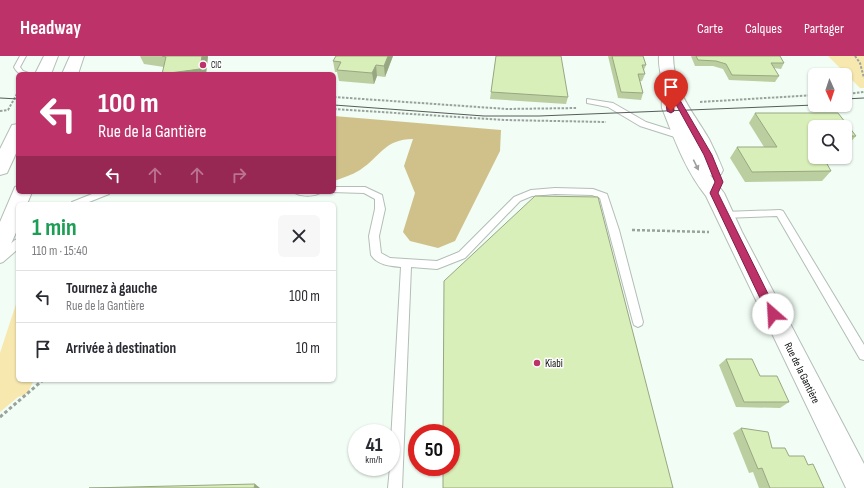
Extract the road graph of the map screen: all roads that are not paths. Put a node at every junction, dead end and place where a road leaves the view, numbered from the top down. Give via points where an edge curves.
1 (24, 56) edge
2 (51, 56) edge
3 (77, 56) edge
4 (666, 56) edge
5 (20, 72) edge
6 (43, 72) edge
7 (71, 72) edge
8 (675, 96) junction
9 (590, 101) dead end
10 (16, 133) edge
11 (681, 136) junction
12 (1, 166) edge
13 (336, 190) edge
14 (714, 193) junction
15 (101, 194) edge
16 (80, 202) edge
17 (16, 207) edge
18 (720, 223) junction
19 (16, 245) edge
20 (0, 247) edge
21 (0, 259) edge
22 (406, 263) junction
23 (638, 322) dead end
24 (864, 355) edge
25 (395, 488) edge
26 (861, 488) edge

1 - 5 lane via 17,67
2 - 6 main road
3 - 7 main road
4 - 8 main road, Rue de la Gantière via 666,68
8 - 11 main road, Rue de la Gantière via 669,102
8 - 14 main road, Rue de la Gantière via 708,155 719,182
9 - 11 lane via 610,105 643,124
10 - 12 main road
11 -> 14 main road, Rue de la Gantière via 704,181
13 - 22 lane via 365,190 379,197 380,209 374,236 376,255 388,262
14 - 18 main road, Rue de la Gantière
15 - 16 lane
17 - 20 main road
18 - 24 lane via 780,213
18 - 26 main road, Rue de la Gantière
19 - 21 lane
22 - 23 lane via 437,265 462,254 517,200 531,193 593,192 604,196
22 - 25 lane

